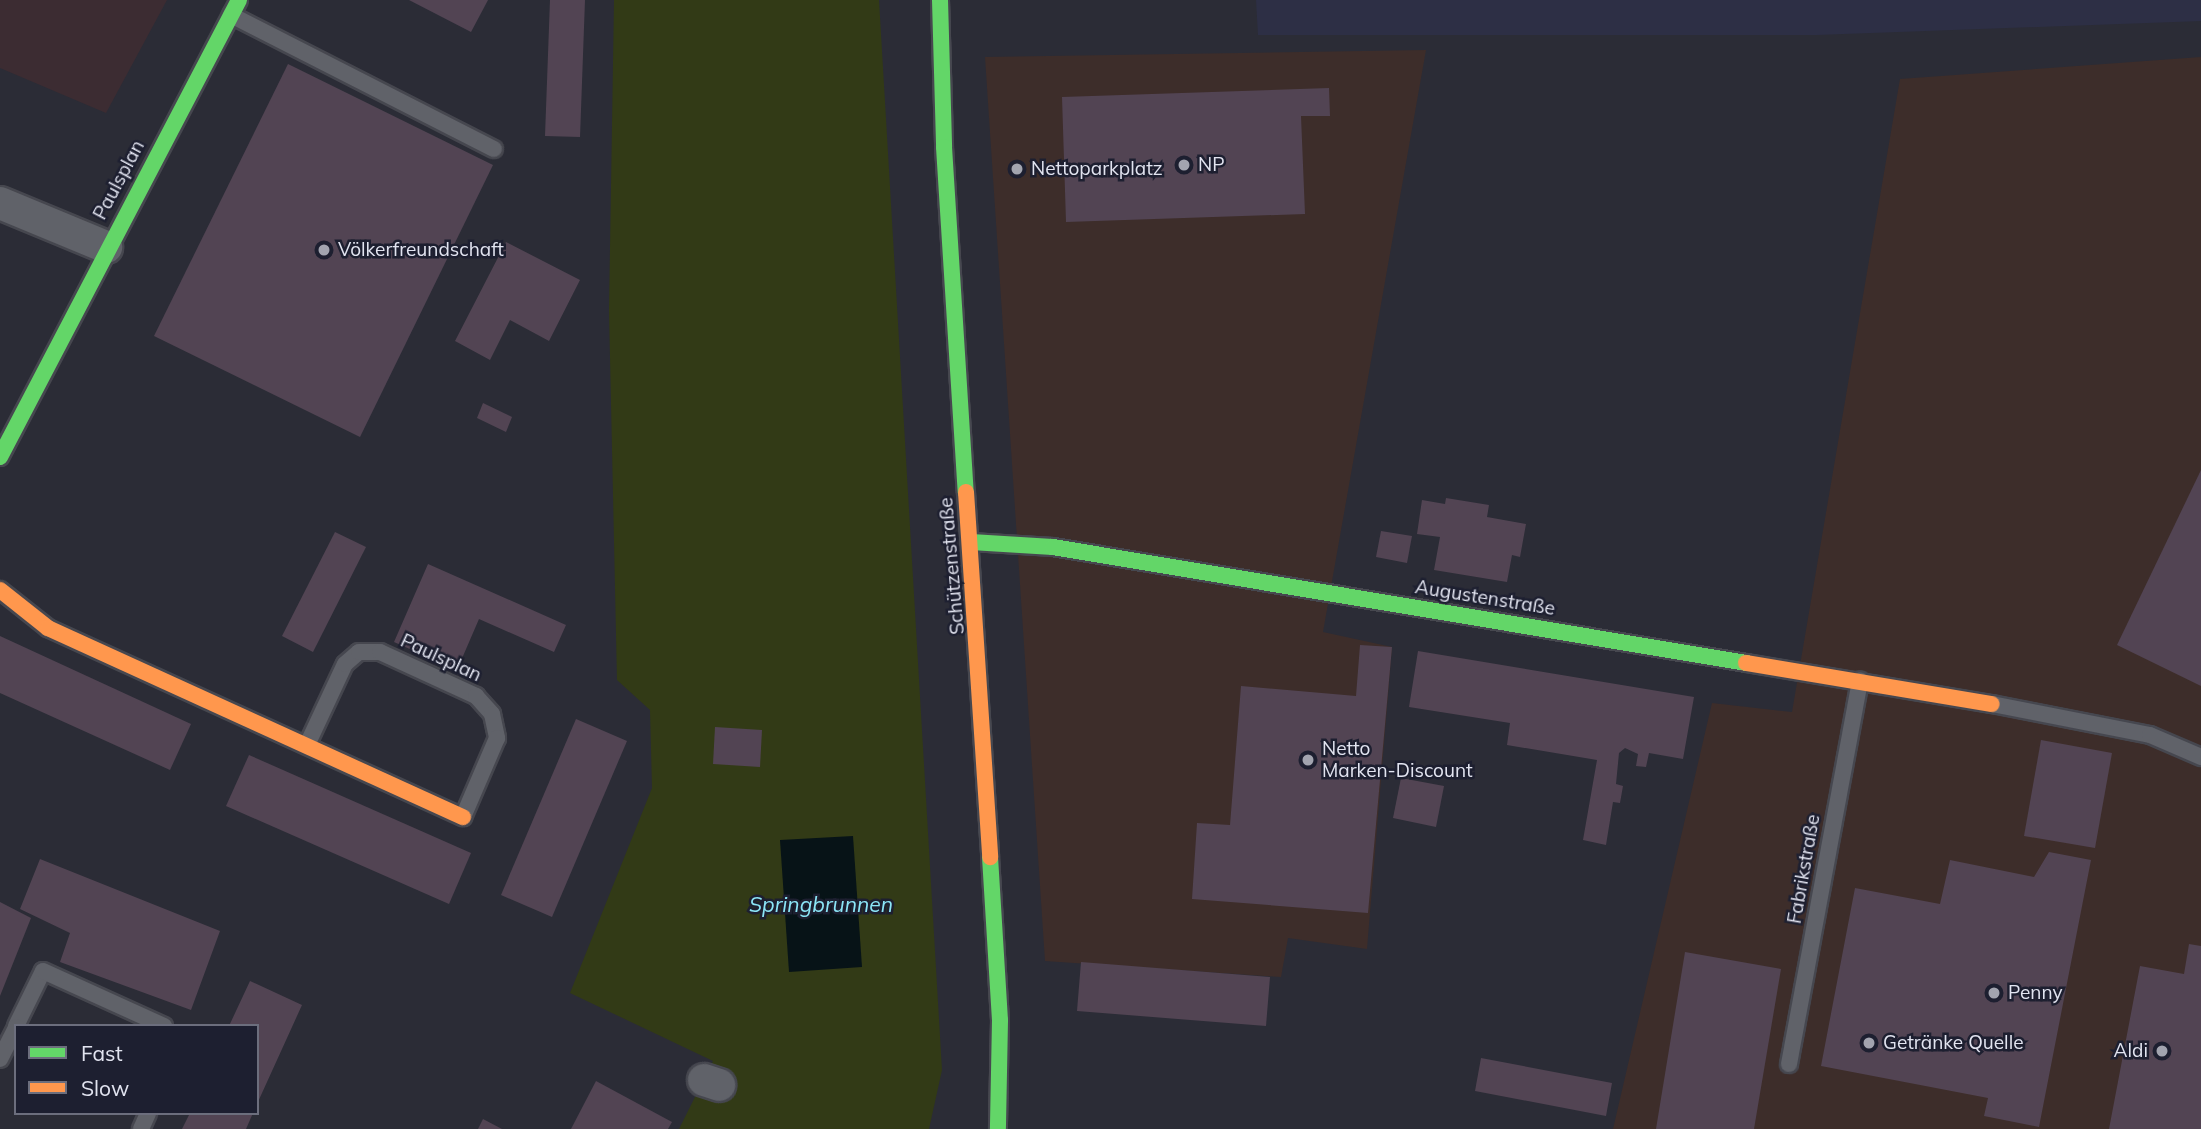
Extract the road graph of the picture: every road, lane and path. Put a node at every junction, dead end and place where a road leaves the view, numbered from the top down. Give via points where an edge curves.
1 (239, 0) edge
2 (940, 0) edge
3 (231, 15) junction
4 (494, 149) dead end
5 (0, 203) edge
6 (106, 247) junction
7 (0, 457) edge
8 (971, 541) junction
9 (0, 590) edge
10 (1860, 681) junction
11 (1992, 704) joint
12 (307, 745) junction
13 (2201, 757) edge
14 (463, 817) joint
15 (17, 1024) edge
16 (160, 1024) edge
17 (14, 1030) edge
18 (0, 1059) edge
19 (1790, 1064) dead end
20 (997, 1126) edge

1 - 3 street, Paulsplan
2 - 8 street, Schützenstraße via 944,147
3 - 4 lane
3 - 6 street, Paulsplan
5 - 6 street
6 - 7 street, Paulsplan
8 - 10 street, Augustenstraße via 1053,547
8 - 20 street, Schützenstraße via 1000,1020
9 - 12 street, Paulsplan via 48,628
10 - 11 street, Augustenstraße
10 - 19 lane, Fabrikstraße
11 - 13 lane via 2150,735
12 - 14 street, Paulsplan
12 - 14 lane, Paulsplan via 345,664 359,652 380,652 477,696 492,714 497,738
15 - 16 lane via 43,971
17 - 18 lane

